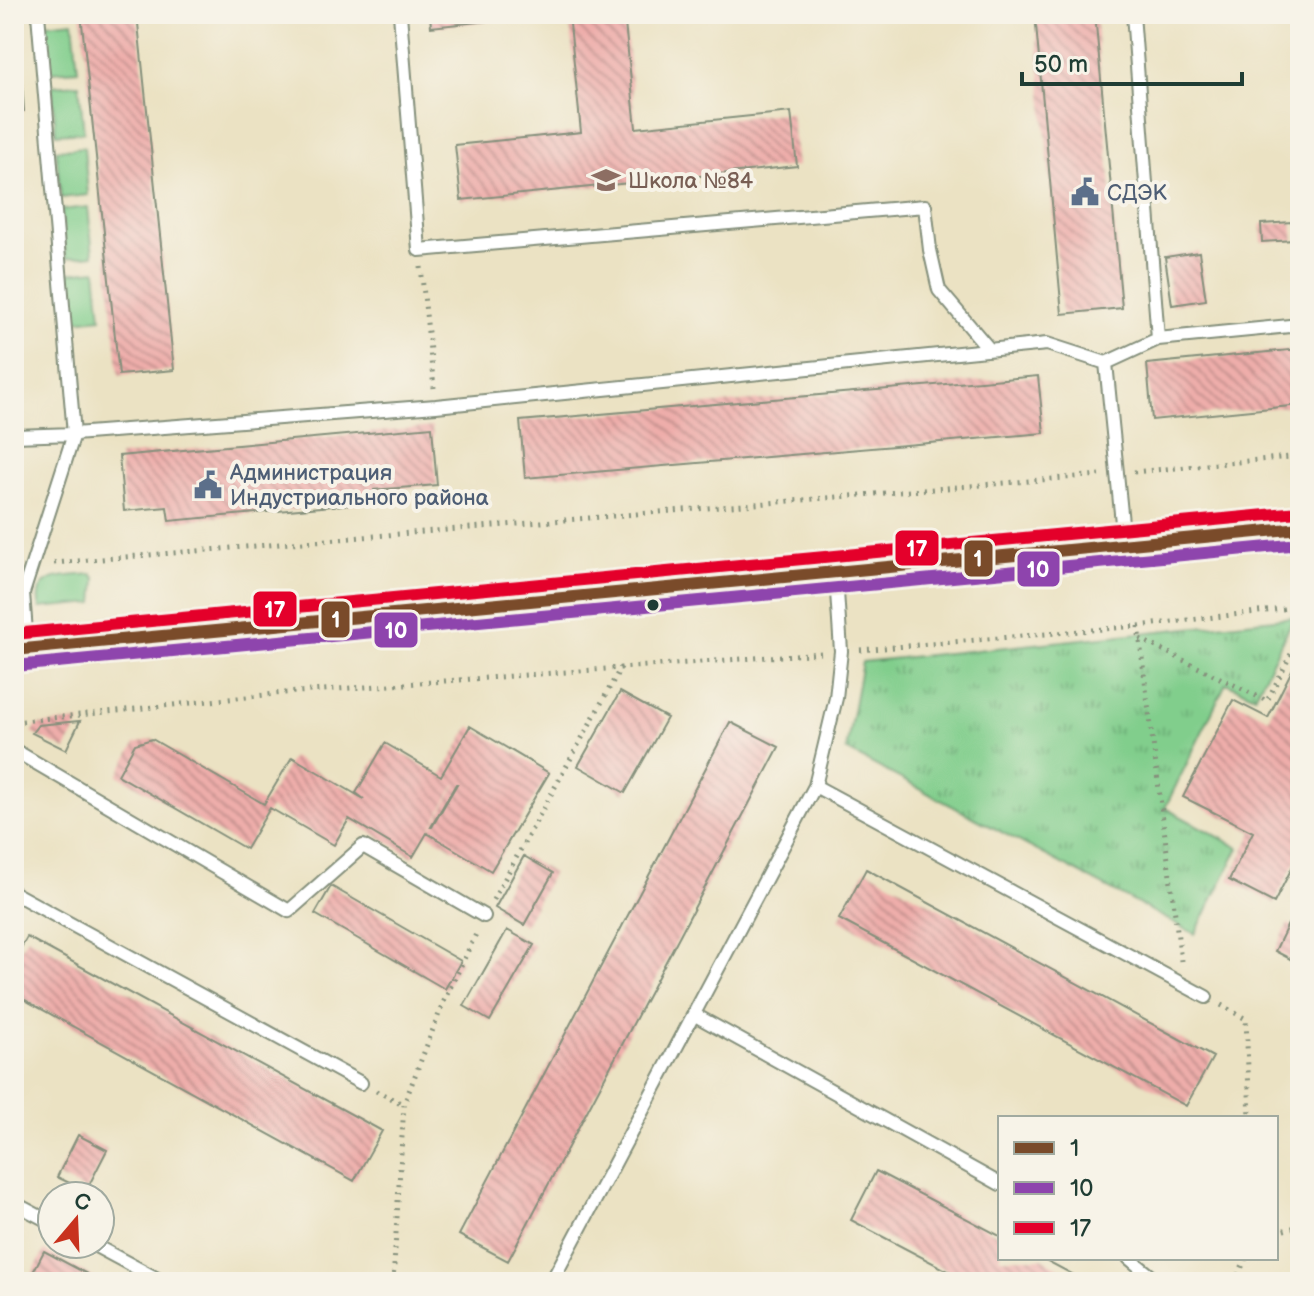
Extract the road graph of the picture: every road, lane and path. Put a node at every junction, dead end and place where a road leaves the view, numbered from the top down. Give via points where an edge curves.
1 (38, 14) edge
2 (400, 14) edge
3 (1133, 14) edge
4 (419, 250) junction
5 (1300, 325) edge
6 (1158, 339) junction
7 (989, 349) junction
8 (1106, 363) junction
9 (436, 406) junction
10 (74, 434) junction
11 (14, 436) edge
12 (1300, 456) edge
13 (1117, 473) junction
14 (1300, 528) edge
15 (1124, 543) junction
16 (33, 564) junction
17 (836, 574) junction
18 (1300, 607) edge
19 (1138, 626) junction
20 (1300, 627) edge
21 (1140, 639) junction
22 (20, 649) edge
23 (841, 651) junction
24 (621, 667) junction
25 (14, 722) edge
26 (14, 750) edge
27 (815, 786) junction
28 (14, 893) edge
29 (484, 916) junction
30 (1185, 986) junction
31 (1206, 997) joint
32 (695, 1015) junction
33 (361, 1083) joint
34 (404, 1104) junction
35 (1250, 1116) edge
36 (998, 1183) edge
37 (14, 1203) edge
38 (36, 1215) edge
39 (1300, 1226) edge
40 (1278, 1232) edge
41 (116, 1257) edge
42 (1131, 1260) edge
43 (1245, 1260) edge
44 (163, 1282) edge
45 (393, 1282) edge
46 (559, 1282) edge
47 (1158, 1282) edge
48 (1235, 1282) edge

1 - 10 lane
2 - 4 lane
3 - 6 lane
4 - 7 lane via 925,206 939,290
4 - 9 path
5 - 6 lane
6 - 8 lane
7 - 8 lane via 1047,344
7 - 9 lane
8 - 13 lane
9 - 10 lane
10 - 11 lane
10 - 16 lane
12 - 13 path
13 - 15 lane
13 - 16 path
14 - 15 street
15 - 17 street
16 - 22 lane via 23,593
17 - 22 street
17 - 23 lane
18 - 19 path
19 - 21 path
19 - 23 path
20 - 21 path via 1267,701
21 - 30 path
23 - 24 path
23 - 27 lane
24 - 25 path via 284,693
24 - 29 path
26 - 29 lane via 289,911 363,846
27 - 30 lane
27 - 32 lane
28 - 33 lane
29 - 34 path
30 - 31 lane
31 - 35 path via 1246,1019
32 - 36 lane
32 - 46 lane via 553,1279
33 - 34 path
34 - 45 path
37 - 38 lane
39 - 40 path
41 - 44 lane
42 - 47 lane
43 - 48 path

